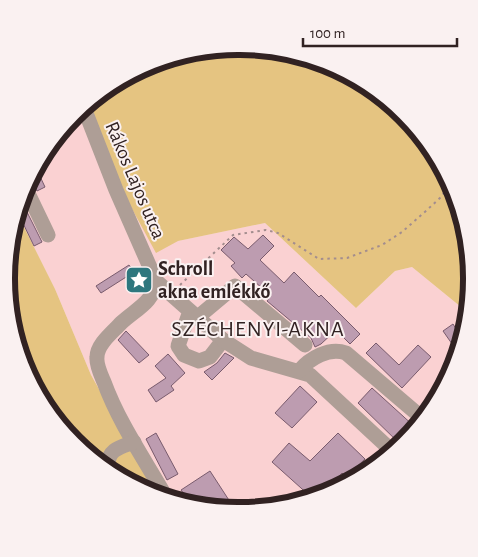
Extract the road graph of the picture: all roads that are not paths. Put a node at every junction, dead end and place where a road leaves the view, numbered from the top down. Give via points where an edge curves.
1 (87, 114) edge
2 (30, 198) edge
3 (48, 235) dead end
4 (156, 280) junction
5 (194, 314) junction
6 (224, 340) junction
7 (305, 345) dead end
8 (299, 371) junction
9 (418, 414) edge
10 (134, 442) junction
11 (387, 447) edge
12 (108, 460) edge
13 (161, 488) edge

1 - 4 street, Rákos Lajos utca
2 - 3 street
4 - 5 street
4 - 10 street via 151,298 109,336 97,355 107,390
5 - 6 street
5 - 6 street via 178,346 184,355 199,361 210,357
5 - 7 street via 235,286
6 - 8 street via 251,358
8 - 9 street via 317,356 338,350 346,353
8 - 11 street via 310,375
10 - 12 street via 115,449
10 - 13 street

